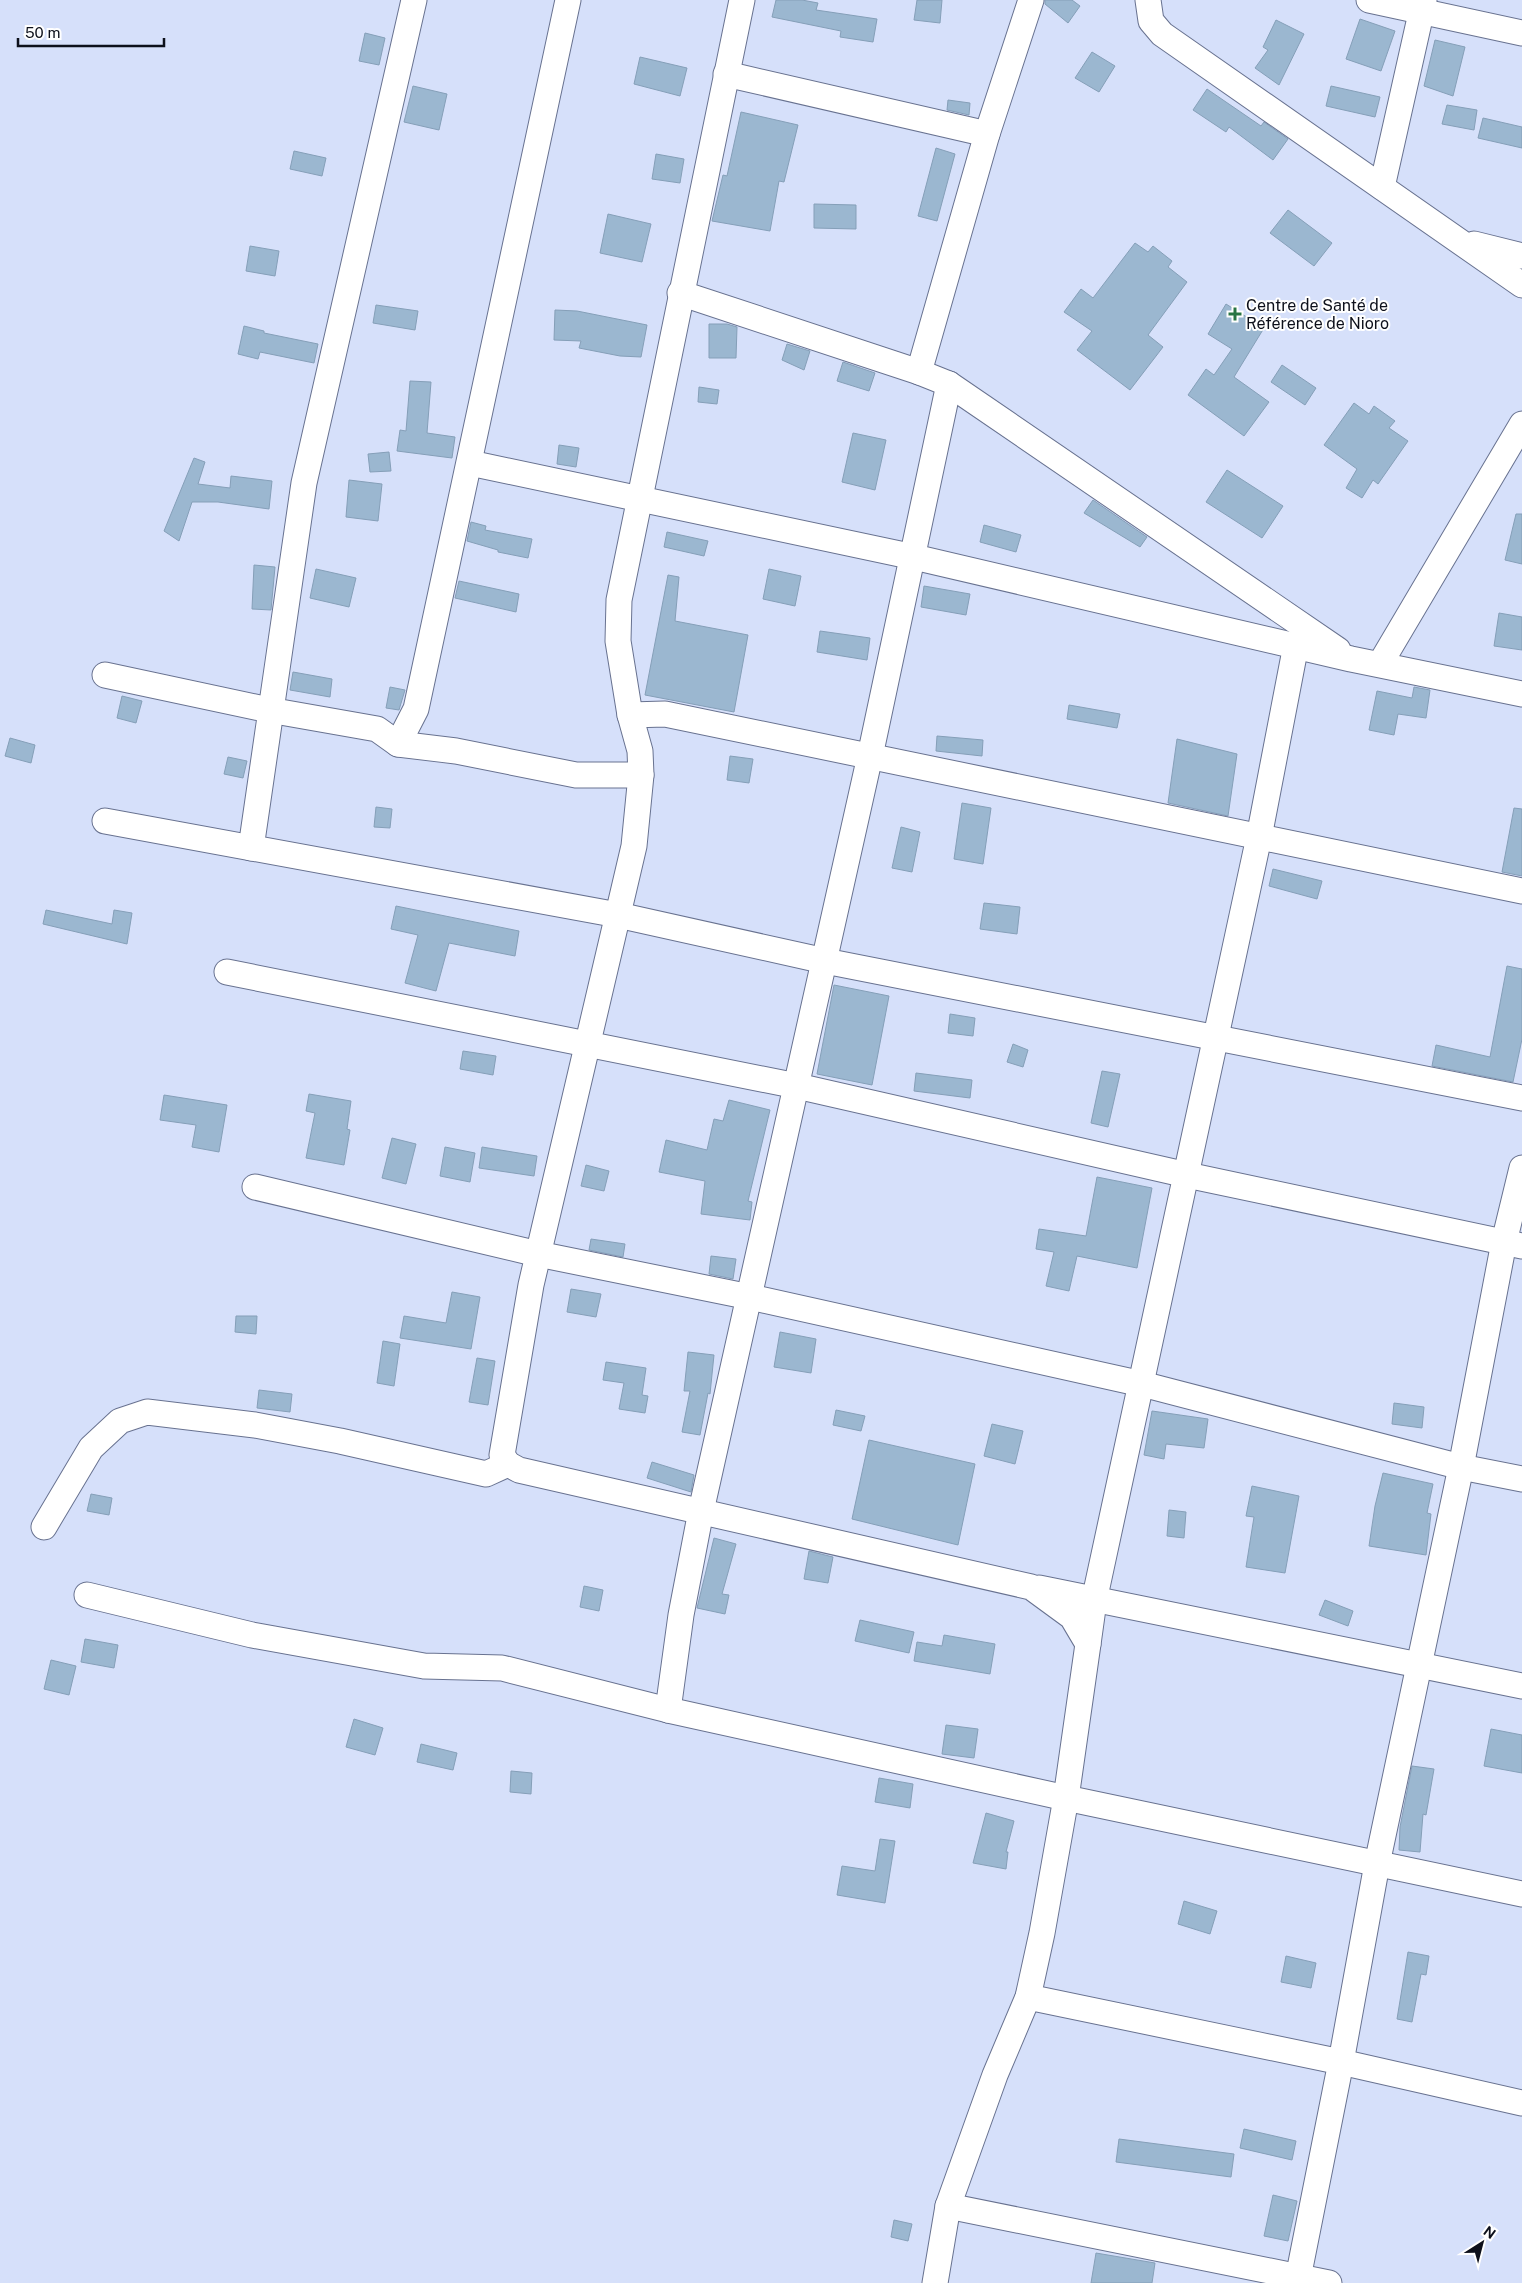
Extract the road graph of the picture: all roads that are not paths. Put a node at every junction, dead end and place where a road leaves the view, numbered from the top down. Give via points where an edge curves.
1 (414, 0) edge
2 (568, 0) edge
3 (742, 0) edge
4 (1031, 0) edge
5 (1148, 0) edge
6 (1369, 0) edge
7 (1422, 5) edge
8 (1522, 33) edge
9 (726, 74) junction
10 (987, 134) junction
11 (1382, 187) junction
12 (1457, 240) junction
13 (1522, 256) edge
14 (1522, 284) edge
15 (680, 293) junction
16 (919, 372) junction
17 (949, 384) junction
18 (1522, 424) edge
19 (1512, 458) edge
20 (470, 463) junction
21 (641, 499) junction
22 (914, 557) junction
23 (1296, 644) junction
24 (1351, 659) junction
25 (1380, 664) junction
26 (105, 675) dead end
27 (1522, 694) edge
28 (269, 710) junction
29 (630, 715) junction
30 (398, 744) junction
31 (870, 756) junction
32 (641, 775) junction
33 (105, 821) dead end
34 (1259, 837) junction
35 (251, 848) junction
36 (1522, 891) edge
37 (618, 915) junction
38 (825, 961) junction
39 (227, 972) dead end
40 (1216, 1037) junction
41 (587, 1044) junction
42 (797, 1086) junction
43 (1522, 1098) edge
44 (1522, 1168) edge
45 (1187, 1175) junction
46 (255, 1187) dead end
47 (1513, 1244) edge
48 (538, 1254) junction
49 (750, 1297) junction
50 (1142, 1384) junction
51 (508, 1464) junction
52 (1461, 1467) junction
53 (1522, 1479) edge
54 (701, 1511) junction
55 (44, 1527) dead end
56 (1031, 1587) junction
57 (87, 1595) dead end
58 (1094, 1601) junction
59 (1088, 1644) junction
60 (1419, 1666) junction
61 (1522, 1686) edge
62 (668, 1710) junction
63 (1066, 1798) junction
64 (1377, 1864) junction
65 (1522, 1894) edge
66 (1028, 1997) junction
67 (1341, 2062) junction
68 (1522, 2103) edge
69 (948, 2206) junction
70 (1298, 2279) edge
71 (935, 2283) edge
72 (1329, 2283) edge

1 - 28 street via 304,483
2 - 20 street
3 - 9 street
4 - 10 street
5 - 11 street via 1151,20 1162,34
6 - 7 street
7 - 8 street
7 - 11 street
9 - 10 street
9 - 15 street
10 - 16 street
11 - 12 street
12 - 13 street
12 - 14 street
15 - 16 street
15 - 21 street
16 - 17 street
17 - 22 street
17 - 24 street
18 - 19 street
19 - 25 street
20 - 21 street
20 - 30 street via 416,710
21 - 22 street
21 - 29 street via 619,600 618,641
22 - 23 street
22 - 31 street
23 - 24 street
23 - 34 street
24 - 25 street
25 - 27 street
26 - 28 street
28 - 30 street via 376,729
28 - 35 street
29 - 31 street via 665,714
29 - 32 street via 640,751
30 - 32 street via 456,751 576,775
31 - 34 street
31 - 38 street
32 - 37 street via 634,846
33 - 35 street
34 - 36 street
34 - 40 street
35 - 37 street
37 - 38 street
37 - 41 street
38 - 40 street
38 - 42 street
39 - 41 street
40 - 43 street
40 - 45 street
41 - 42 street
41 - 48 street
42 - 45 street
42 - 49 street
44 - 47 street
45 - 47 street
45 - 50 street
46 - 48 street
47 - 52 street
48 - 49 street
48 - 51 street via 503,1446 502,1455
49 - 50 street
49 - 54 street
50 - 52 street
50 - 58 street
51 - 54 street via 519,1470
51 - 55 street via 486,1474 340,1440 255,1425 147,1412 120,1421 91,1448
52 - 53 street
52 - 60 street
54 - 56 street
54 - 62 street via 681,1615
56 - 58 street
56 - 59 street via 1072,1617
57 - 62 street via 252,1635 424,1666 502,1668
58 - 59 street
58 - 60 street
59 - 63 street
60 - 61 street
60 - 64 street
62 - 63 street
63 - 64 street
63 - 66 street
64 - 65 street
64 - 67 street
66 - 67 street
66 - 69 street via 995,2076
67 - 68 street
67 - 70 street
69 - 70 street
69 - 71 street
70 - 72 street

